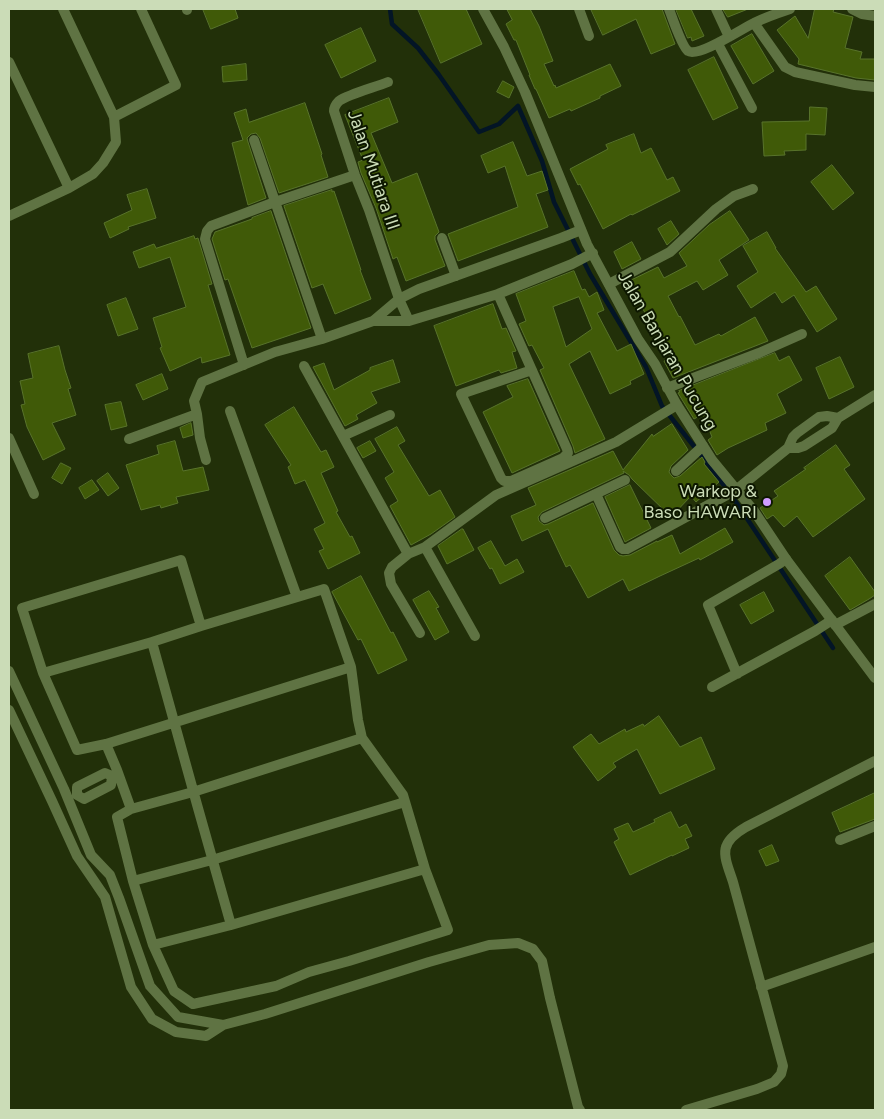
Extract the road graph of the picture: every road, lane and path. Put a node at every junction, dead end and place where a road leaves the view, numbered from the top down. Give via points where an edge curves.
1 (63, 9) edge
2 (141, 9) edge
3 (483, 9) edge
4 (579, 9) edge
5 (669, 9) edge
6 (716, 9) edge
7 (790, 9) edge
8 (852, 9) edge
9 (875, 16) edge
10 (754, 23) junction
11 (589, 36) dead end
12 (729, 37) junction
13 (718, 44) junction
14 (9, 62) edge
15 (388, 82) dead end
16 (875, 87) edge
17 (752, 108) dead end
18 (114, 117) junction
19 (254, 140) dead end
20 (354, 174) junction
21 (69, 188) junction
22 (753, 189) dead end
23 (275, 202) junction
24 (9, 216) edge
25 (578, 232) junction
26 (442, 238) dead end
27 (591, 254) junction
28 (456, 276) junction
29 (609, 284) junction
30 (498, 294) junction
31 (399, 299) junction
32 (373, 321) junction
33 (409, 321) junction
34 (802, 334) dead end
35 (322, 339) junction
36 (244, 365) junction
37 (304, 366) dead end
38 (532, 370) junction
39 (667, 388) junction
40 (875, 395) edge
41 (670, 409) junction
42 (230, 411) dead end
43 (197, 414) junction
44 (390, 415) dead end
45 (838, 418) junction
46 (343, 436) junction
47 (9, 438) edge
48 (129, 439) dead end
49 (788, 448) junction
50 (699, 450) junction
51 (206, 460) dead end
52 (676, 471) dead end
53 (625, 480) dead end
54 (731, 493) junction
55 (34, 494) dead end
56 (596, 494) junction
57 (545, 518) dead end
58 (425, 547) junction
59 (408, 554) junction
60 (778, 564) junction
61 (296, 597) junction
62 (875, 604) edge
63 (834, 622) junction
64 (201, 626) junction
65 (420, 633) dead end
66 (474, 636) dead end
67 (152, 642) junction
68 (351, 667) junction
69 (9, 671) edge
70 (44, 673) junction
71 (738, 674) junction
72 (875, 678) edge
73 (712, 687) dead end
74 (9, 710) edge
75 (174, 722) junction
76 (362, 738) junction
77 (106, 744) junction
78 (875, 761) edge
79 (115, 775) junction
80 (193, 792) junction
81 (73, 797) junction
82 (405, 802) junction
83 (131, 809) junction
84 (875, 826) edge
85 (840, 840) dead end
86 (212, 860) junction
87 (425, 868) junction
88 (133, 881) junction
89 (230, 925) junction
90 (153, 946) junction
91 (875, 947) edge
92 (761, 987) junction
93 (223, 1024) junction
94 (580, 1110) edge
95 (686, 1110) edge

1 - 18 street
2 - 18 street via 176,85
3 - 25 street, Jalan Banjaran Pucung via 525,92
4 - 11 street
5 - 13 street via 688,51 693,53
6 - 12 street
7 - 10 street
8 - 9 street
10 - 12 street
10 - 16 street via 785,67 795,72
12 - 13 street
13 - 17 street
14 - 21 street
15 - 20 street, Jalan Mutiara III via 346,97 335,106
18 - 21 street via 116,142 93,174
19 - 23 street
20 - 23 street
20 - 31 street, Jalan Mutiara III
21 - 24 street
22 - 29 street via 734,196 716,209 670,252
23 - 35 street
23 - 36 street via 211,226 207,231 206,240
25 - 27 street, Jalan Banjaran Pucung
25 - 28 street
26 - 28 street
27 - 29 street, Jalan Banjaran Pucung
27 - 30 street
28 - 31 street
29 - 39 street, Jalan Banjaran Pucung
30 - 33 street
30 - 38 street
31 - 32 street
31 - 33 street, Jalan Mutiara III
32 - 33 street
32 - 35 street
34 - 39 street via 759,354
35 - 36 street via 275,352
36 - 43 street via 202,382 194,401
37 - 46 street
38 - 38 street via 462,394 504,482 568,453
39 - 41 street, Jalan Banjaran Pucung
40 - 45 street
41 - 50 street, Jalan Banjaran Pucung
41 - 58 street via 616,442 496,495
42 - 61 street
43 - 48 street
43 - 51 street
44 - 46 street
45 - 49 street via 832,428 804,446
45 - 49 street via 819,417 793,437
46 - 59 street
47 - 55 street
49 - 54 street
50 - 52 street
50 - 54 street, Jalan Banjaran Pucung
53 - 56 street
54 - 56 street via 627,549 620,547
54 - 60 street, Jalan Banjaran Pucung via 754,511
56 - 57 street
58 - 59 street
58 - 66 street
59 - 65 street via 389,573 391,584
60 - 63 street, Jalan Banjaran Pucung
60 - 71 street via 708,605
61 - 64 street
61 - 68 street via 324,589
62 - 63 street
63 - 71 street
63 - 72 street, Jalan Banjaran Pucung
64 - 67 street
64 - 70 street via 181,560 22,608
67 - 70 street
67 - 75 street
68 - 75 street
68 - 76 street
69 - 81 street
70 - 77 street via 77,750
71 - 73 street
74 - 93 street via 77,856 105,897 131,988 152,1019 176,1032 206,1036
75 - 77 street
75 - 80 street
76 - 80 street
76 - 82 street
77 - 79 street
78 - 92 street via 746,826 730,839 724,852
79 - 81 street via 106,773 77,786
79 - 81 street via 112,785 99,792 84,799
79 - 83 street
80 - 83 street
80 - 86 street
81 - 93 street via 91,855 110,875 150,986 178,1017
82 - 86 street
82 - 87 street
83 - 88 street via 118,817
84 - 85 street
86 - 88 street
86 - 89 street
87 - 89 street
87 - 90 street via 448,930 309,972 276,986 193,1004 174,991
88 - 90 street
89 - 90 street
91 - 92 street
92 - 95 street via 783,1066 781,1074 774,1082 757,1089
93 - 94 street via 489,945 518,944 533,949 542,961

